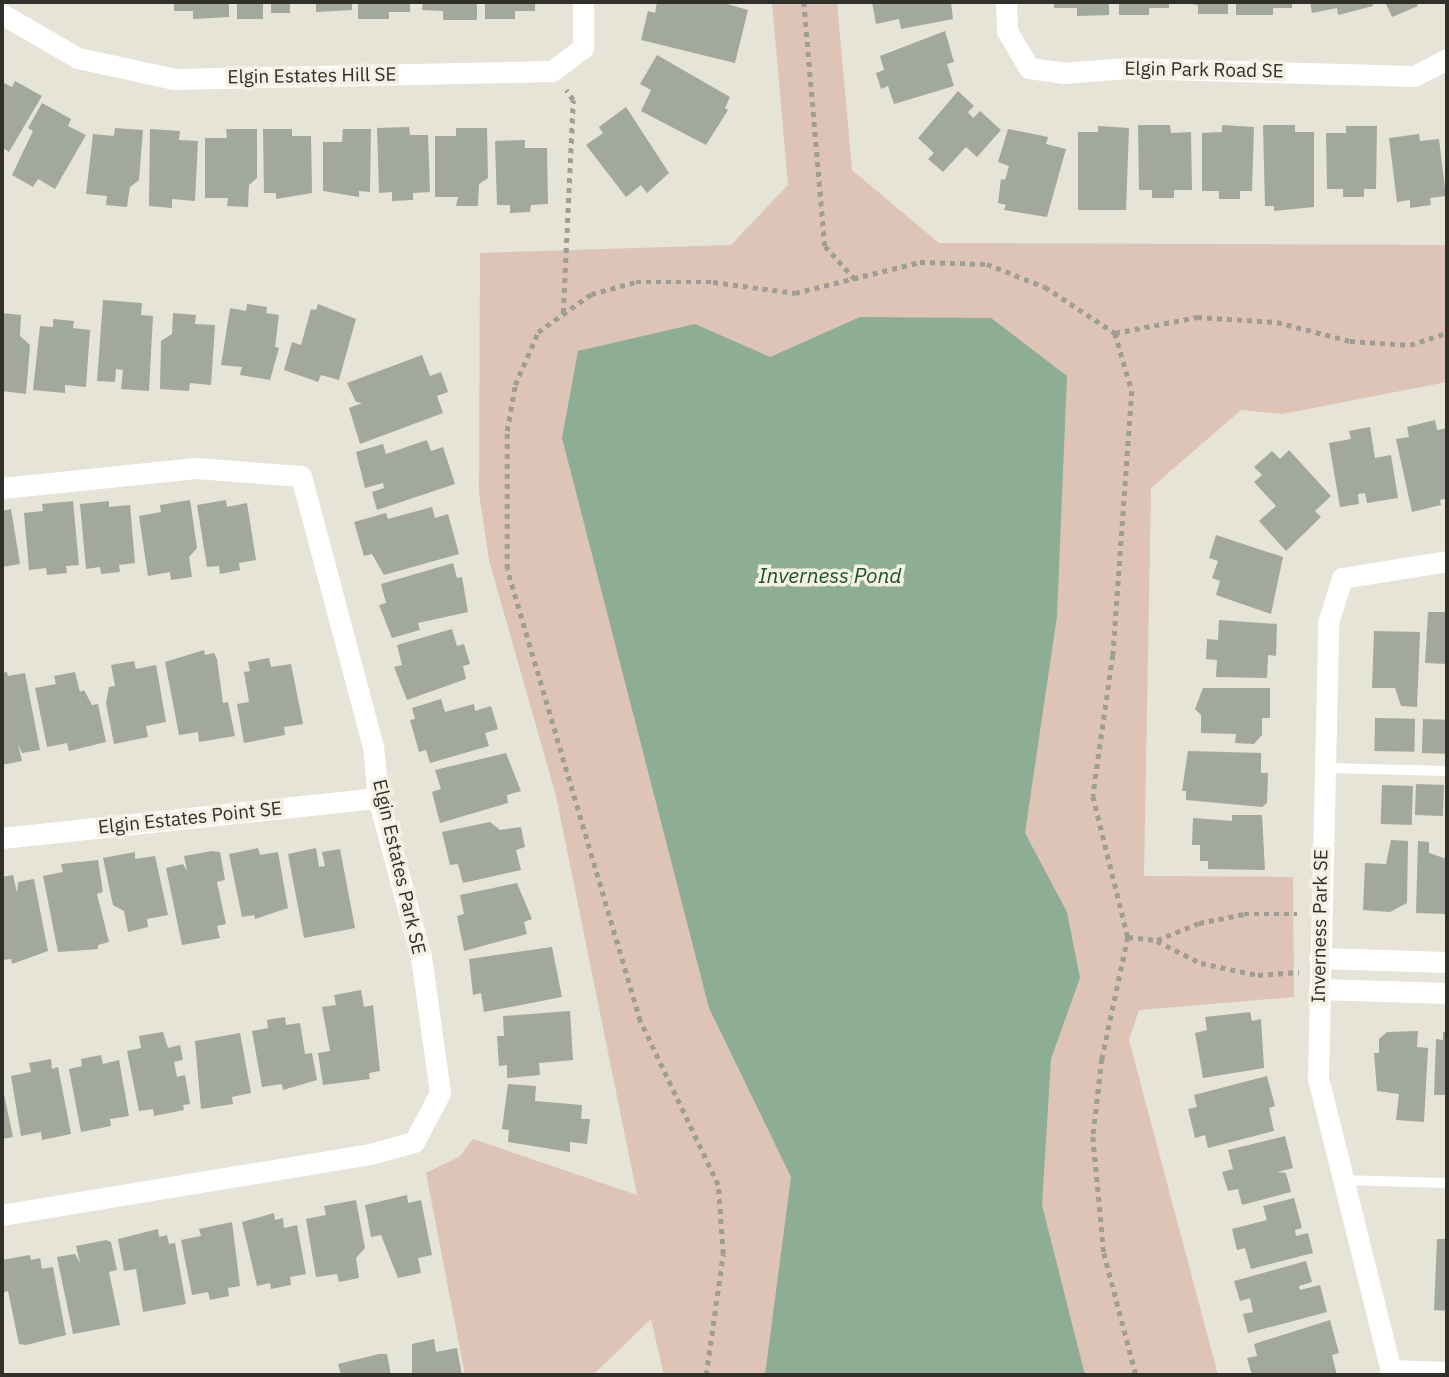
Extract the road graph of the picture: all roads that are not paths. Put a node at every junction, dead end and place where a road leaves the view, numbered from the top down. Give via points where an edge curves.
1 (583, 2) edge
2 (1006, 2) edge
3 (2, 14) edge
4 (1447, 59) edge
5 (2, 488) edge
6 (1447, 561) edge
7 (1326, 768) junction
8 (1447, 771) edge
9 (378, 798) junction
10 (2, 838) edge
11 (1447, 962) edge
12 (1319, 973) junction
13 (1447, 993) edge
14 (1343, 1180) junction
15 (1447, 1183) edge
16 (2, 1215) edge
17 (1447, 1372) edge
18 (1391, 1373) edge

1 - 3 street, Elgin Estates Hill SE via 583,48 552,71 174,79 78,58
2 - 4 street, Elgin Park Road SE via 1007,31 1029,68 1063,73 1127,68 1414,76
5 - 9 street, Elgin Estates Park SE via 196,468 301,476 373,746
6 - 7 street, Inverness Park SE via 1342,578 1328,624
7 - 8 lane
7 - 12 street, Inverness Park SE
9 - 10 street, Elgin Estates Point SE
9 - 16 street, Elgin Estates Park SE via 421,957 440,1093 414,1142 370,1154
11 - 12 street
12 - 13 street
12 - 14 street, Inverness Park SE via 1318,1078
14 - 15 lane
14 - 18 street, Inverness Park SE
17 - 18 street

